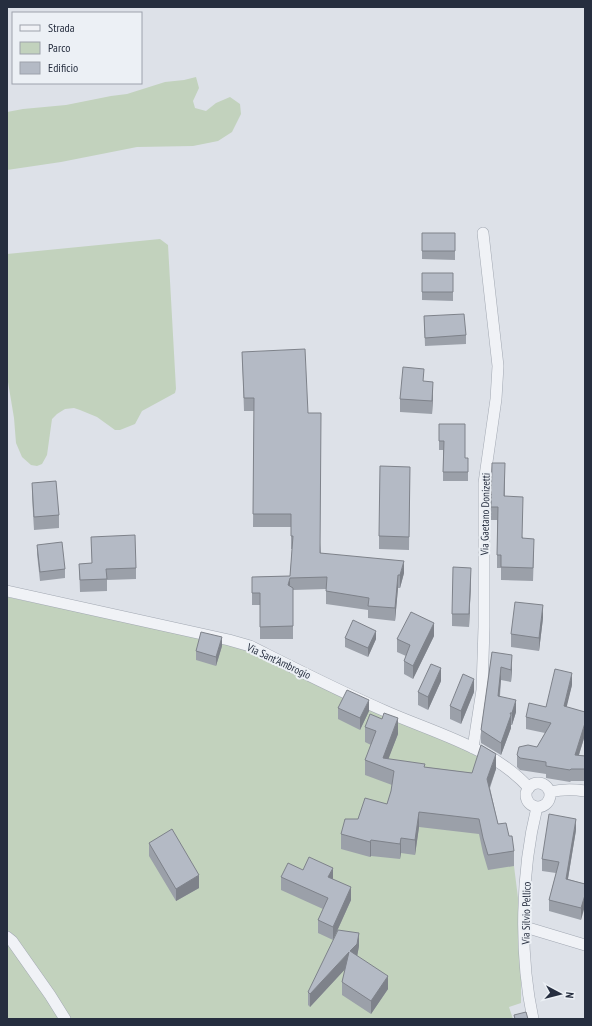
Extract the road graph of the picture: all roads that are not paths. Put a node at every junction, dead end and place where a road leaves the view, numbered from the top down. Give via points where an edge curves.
1 (483, 233) dead end
2 (7, 591) edge
3 (473, 748) junction
4 (529, 788) junction
5 (585, 791) edge
6 (550, 792) junction
7 (537, 807) junction
8 (525, 927) junction
9 (7, 936) edge
10 (585, 945) edge
11 (64, 1019) edge
12 (533, 1019) edge

1 - 3 street, Via Gaetano Donizetti via 498,366 484,483 482,690
2 - 3 street, Via Sant'Ambrogio via 250,646 384,710
3 - 4 street, Via Sant'Ambrogio via 505,766
4 - 6 street via 539,783 546,786
4 - 7 street via 527,799
5 - 6 street via 572,789
6 - 7 street via 547,803
7 - 8 street, Via Silvio Pellico via 525,890
8 - 10 street
8 - 12 street, Via Silvio Pellico via 526,978
9 - 11 street via 50,995

